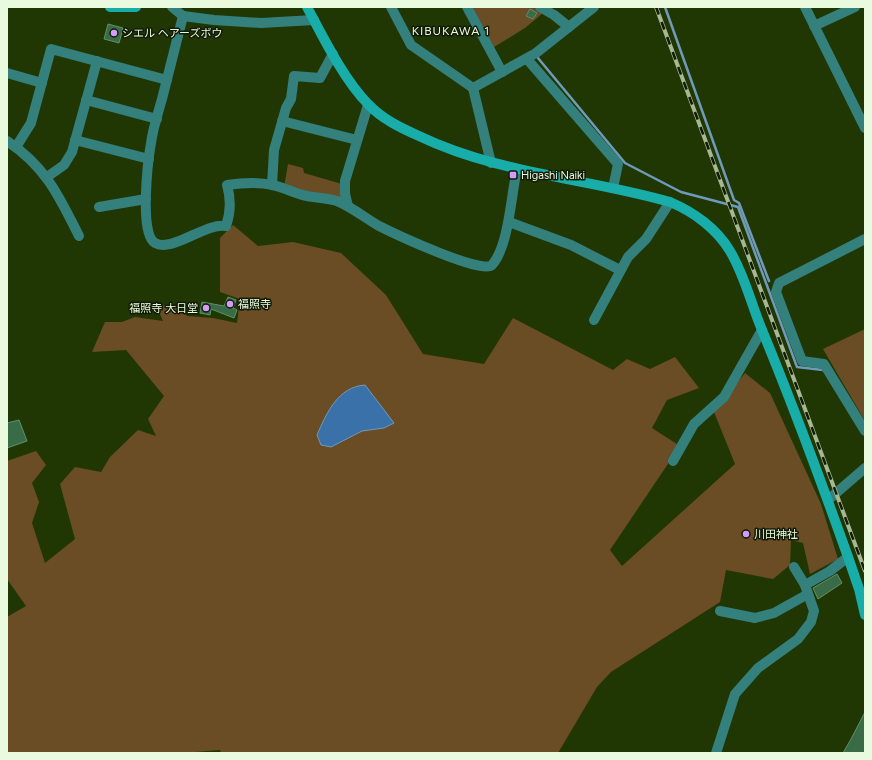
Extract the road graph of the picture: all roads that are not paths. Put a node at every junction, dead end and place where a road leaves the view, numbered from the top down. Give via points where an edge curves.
1 (110, 7) edge
2 (136, 7) edge
3 (172, 7) edge
4 (307, 7) edge
5 (391, 7) edge
6 (467, 7) edge
7 (540, 7) edge
8 (594, 7) edge
9 (805, 7) edge
10 (855, 7) edge
11 (183, 16) junction
12 (314, 20) junction
13 (814, 26) junction
14 (569, 27) junction
15 (333, 54) junction
16 (527, 59) junction
17 (97, 61) junction
18 (502, 72) junction
19 (7, 73) edge
20 (167, 80) junction
21 (42, 83) junction
22 (473, 88) junction
23 (86, 100) junction
24 (368, 105) junction
25 (157, 119) junction
26 (282, 121) junction
27 (865, 128) edge
28 (75, 140) junction
29 (357, 140) junction
30 (7, 141) edge
31 (16, 147) junction
32 (149, 159) junction
33 (491, 163) junction
34 (517, 169) junction
35 (47, 177) junction
36 (272, 185) junction
37 (613, 188) junction
38 (146, 199) junction
39 (670, 202) junction
40 (348, 206) junction
41 (99, 207) dead end
42 (509, 222) junction
43 (79, 236) dead end
44 (865, 239) edge
45 (620, 270) junction
46 (594, 320) dead end
47 (762, 330) junction
48 (865, 431) edge
49 (673, 461) dead end
50 (865, 468) edge
51 (828, 500) junction
52 (848, 557) junction
53 (794, 567) dead end
54 (806, 589) junction
55 (720, 611) dead end
56 (865, 615) edge
57 (716, 753) edge

1 - 2 street
3 - 11 street
4 - 12 street
5 - 22 street via 411,45
6 - 18 street
7 - 14 street
8 - 14 street
9 - 13 street
10 - 13 street
11 - 12 street via 261,23
11 - 20 street
12 - 15 street
13 - 27 street
14 - 16 street
15 - 24 street via 349,81
15 - 26 street via 320,78 294,76 291,99
16 - 18 street
16 - 37 street via 618,164
17 - 20 street
17 - 21 street via 51,49
17 - 23 street
18 - 22 street
19 - 21 street
20 - 25 street
21 - 31 street via 31,123
22 - 33 street
23 - 25 street
23 - 28 street
24 - 29 street
24 - 33 street via 392,123 426,140 470,158
25 - 32 street
26 - 29 street
26 - 36 street via 274,154
28 - 32 street
28 - 35 street via 69,159
29 - 40 street via 345,181
30 - 31 street
31 - 35 street
32 - 38 street
33 - 34 street
34 - 37 street
34 - 42 street
35 - 43 street
36 - 38 street via 227,185 230,200 226,226 220,224 210,227 164,245 154,243 150,238 147,229
36 - 40 street
37 - 39 street
38 - 41 street
39 - 45 street via 646,239 628,257
39 - 47 street via 696,216 716,234 730,252 740,270
40 - 42 street via 380,226 415,243 486,268 491,266 496,258
42 - 45 street via 572,245
44 - 48 street via 779,283 776,292 802,361 824,364
45 - 46 street
47 - 49 street via 724,397 694,424
47 - 51 street
50 - 51 street
51 - 52 street
52 - 54 street
52 - 56 street
53 - 54 street
54 - 55 street via 774,613 755,618
54 - 57 street via 814,611 811,622 798,639 758,668 735,694

